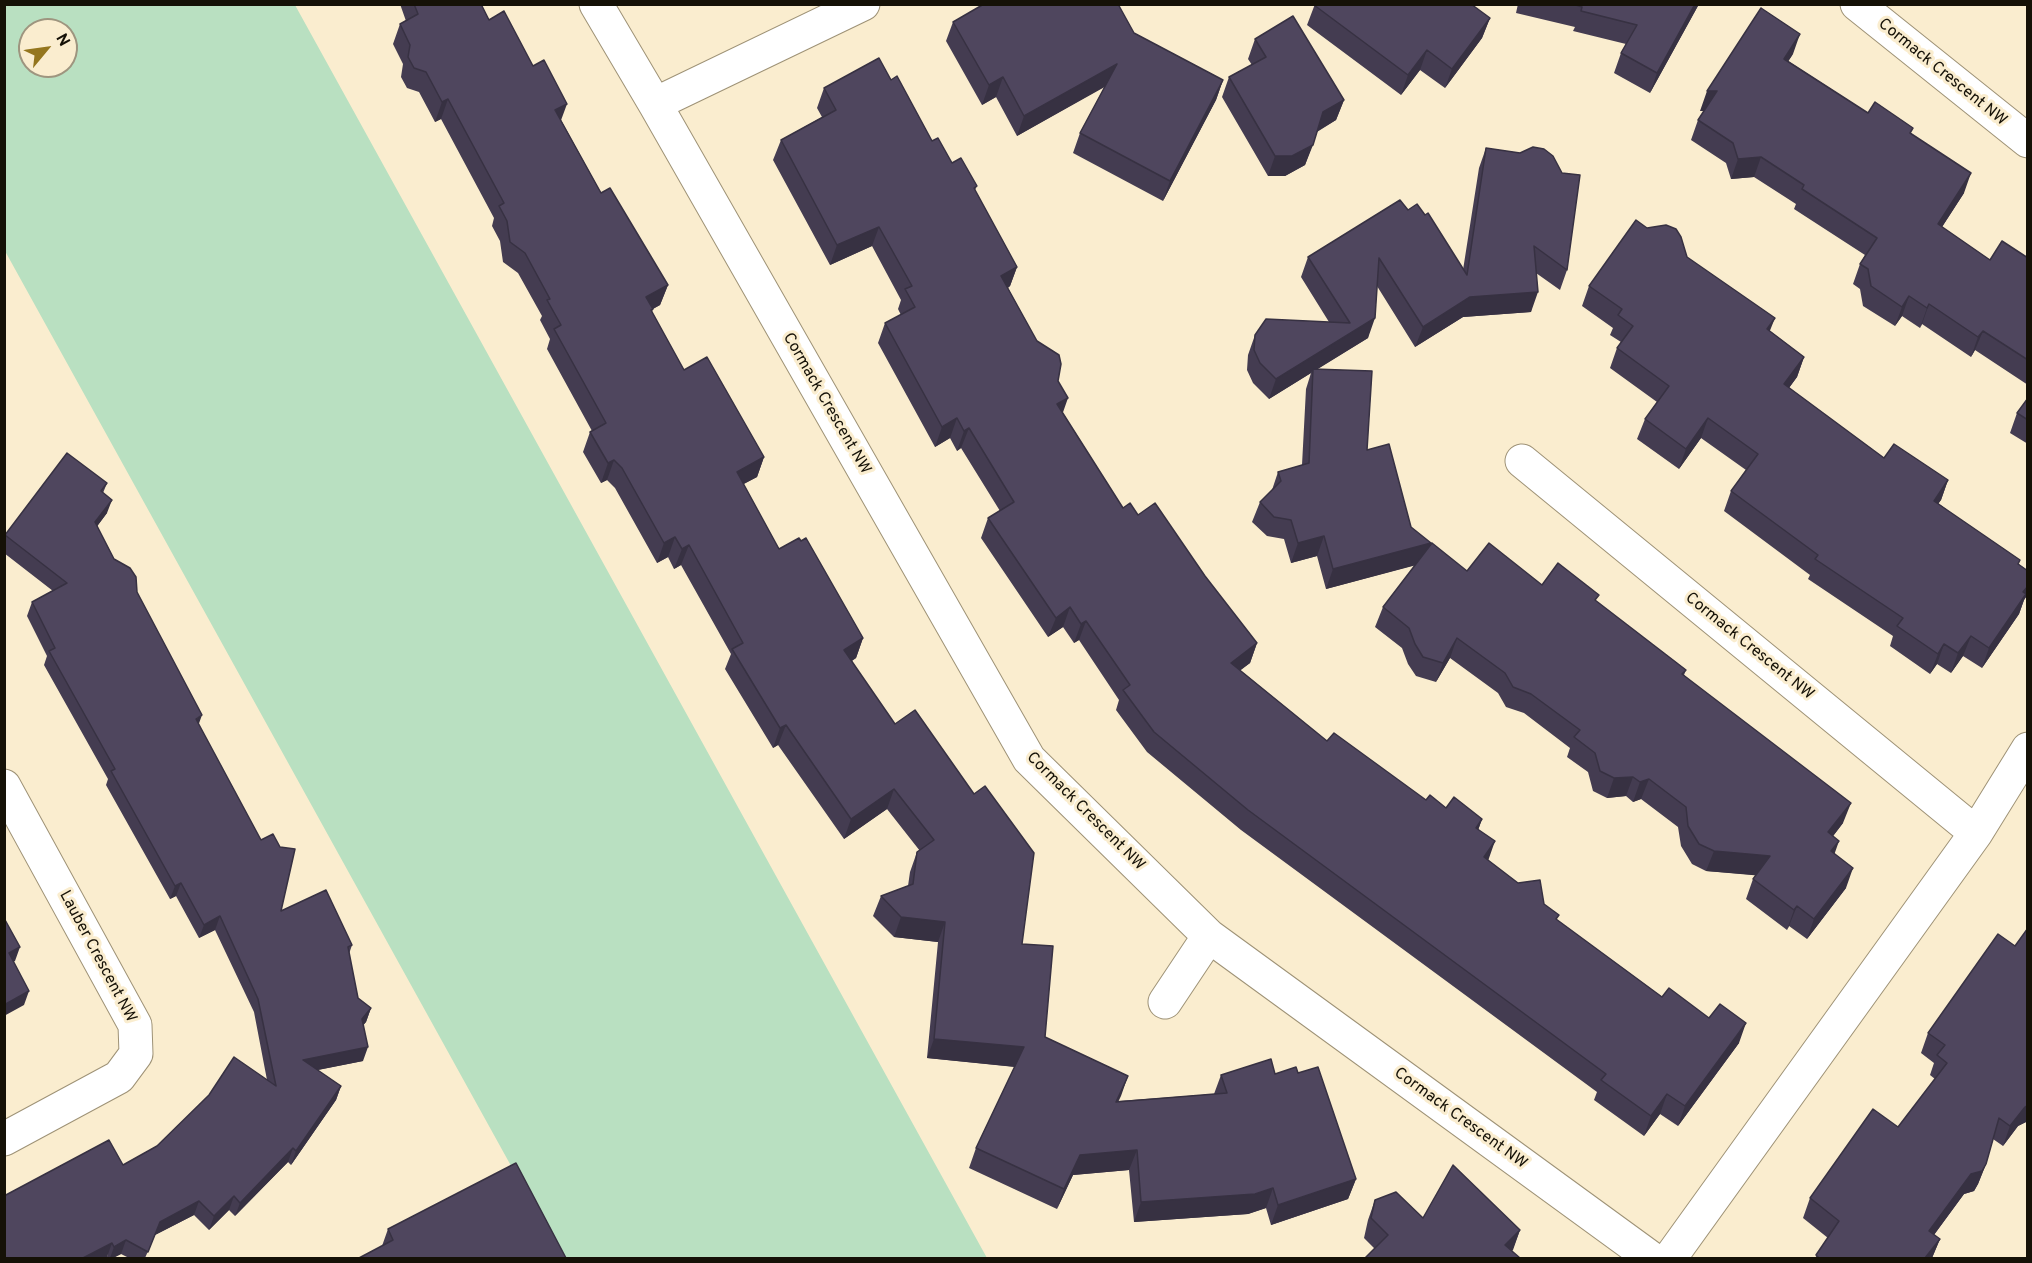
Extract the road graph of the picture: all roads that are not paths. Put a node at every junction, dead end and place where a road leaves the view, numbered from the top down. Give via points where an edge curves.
1 (596, 4) edge
2 (863, 4) edge
3 (1857, 4) edge
4 (656, 104) junction
5 (2028, 141) edge
6 (1522, 461) dead end
7 (2028, 749) edge
8 (4, 786) edge
9 (1976, 833) junction
10 (1209, 936) junction
11 (1165, 1002) dead end
12 (4, 1139) edge
13 (1651, 1258) edge
14 (1670, 1258) edge

1 - 4 street, Cormack Crescent NW
2 - 4 street
3 - 5 street, Cormack Crescent NW
4 - 10 street, Cormack Crescent NW via 1029,759
6 - 9 street, Cormack Crescent NW
7 - 9 street
8 - 12 street, Lauber Crescent NW via 135,1025 136,1054 119,1077
9 - 14 street
10 - 11 street
10 - 13 street, Cormack Crescent NW

